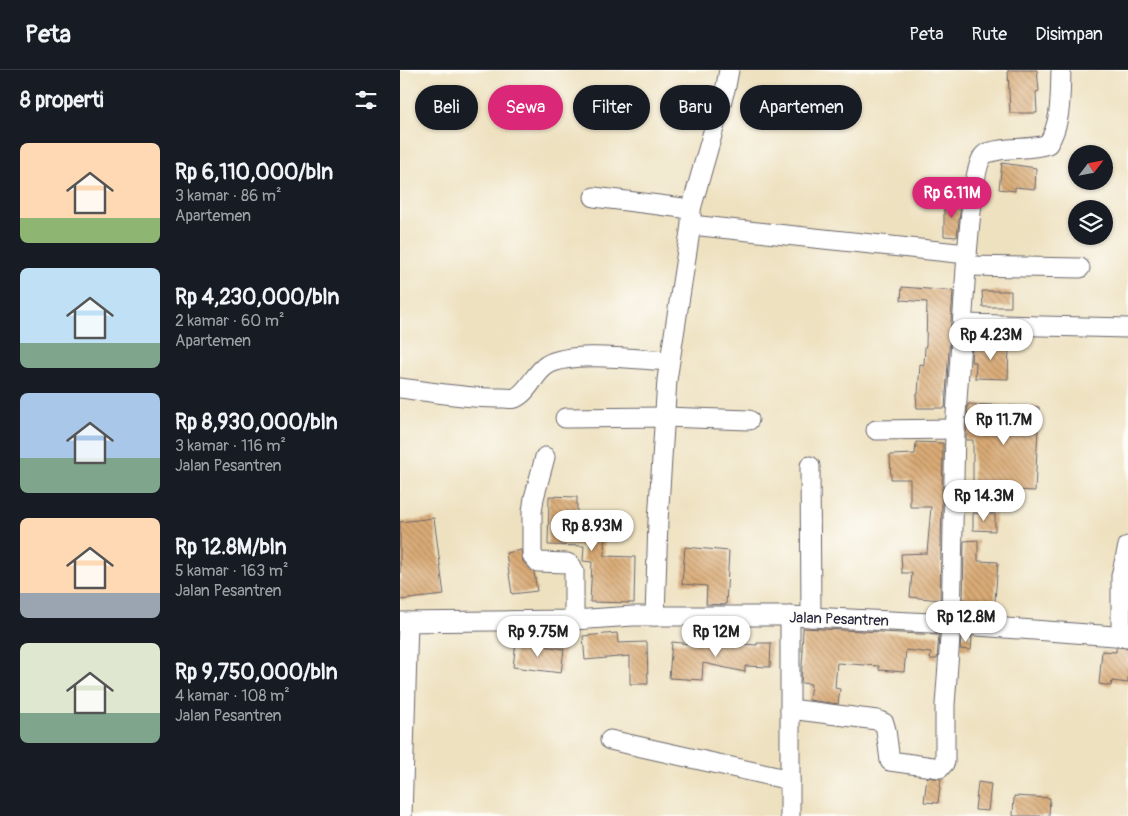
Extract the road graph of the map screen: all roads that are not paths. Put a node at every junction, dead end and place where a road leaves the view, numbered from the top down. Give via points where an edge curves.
1 (729, 70) edge
2 (1061, 70) edge
3 (594, 197) dead end
4 (692, 217) junction
5 (967, 260) junction
6 (1080, 268) dead end
7 (963, 324) junction
8 (1128, 328) edge
9 (669, 361) junction
10 (400, 388) edge
11 (665, 417) junction
12 (565, 418) dead end
13 (748, 420) dead end
14 (955, 429) junction
15 (876, 430) dead end
16 (546, 457) dead end
17 (810, 466) dead end
18 (1128, 546) edge
19 (655, 616) junction
20 (790, 616) junction
21 (811, 617) junction
22 (574, 620) junction
23 (951, 624) junction
24 (405, 626) edge
25 (1124, 636) edge
26 (790, 709) junction
27 (610, 740) dead end
28 (790, 780) junction
29 (402, 816) edge
30 (790, 816) edge

1 - 4 street
2 - 5 street via 1059,114 1054,135 1048,144 991,151 979,164
3 - 4 street
4 - 5 street
4 - 9 street
5 - 6 street
5 - 7 street
7 - 8 street
7 - 14 street
9 - 10 street via 588,357 564,360 539,371 515,398
9 - 11 street
11 - 12 street
11 - 13 street
11 - 19 street
14 - 15 street
14 - 23 street
16 - 22 street via 532,512 532,556 538,562 572,565
17 - 21 street
18 - 25 street via 1121,576
19 - 20 street, Jalan Pesantren
19 - 22 street, Jalan Pesantren
20 - 21 street, Jalan Pesantren
20 - 26 street
21 - 23 street, Jalan Pesantren
22 - 24 street, Jalan Pesantren
23 - 25 street, Jalan Pesantren
23 - 26 street via 944,705 945,762 940,768 890,761 884,723
24 - 29 street
26 - 28 street
27 - 28 street
28 - 30 street

